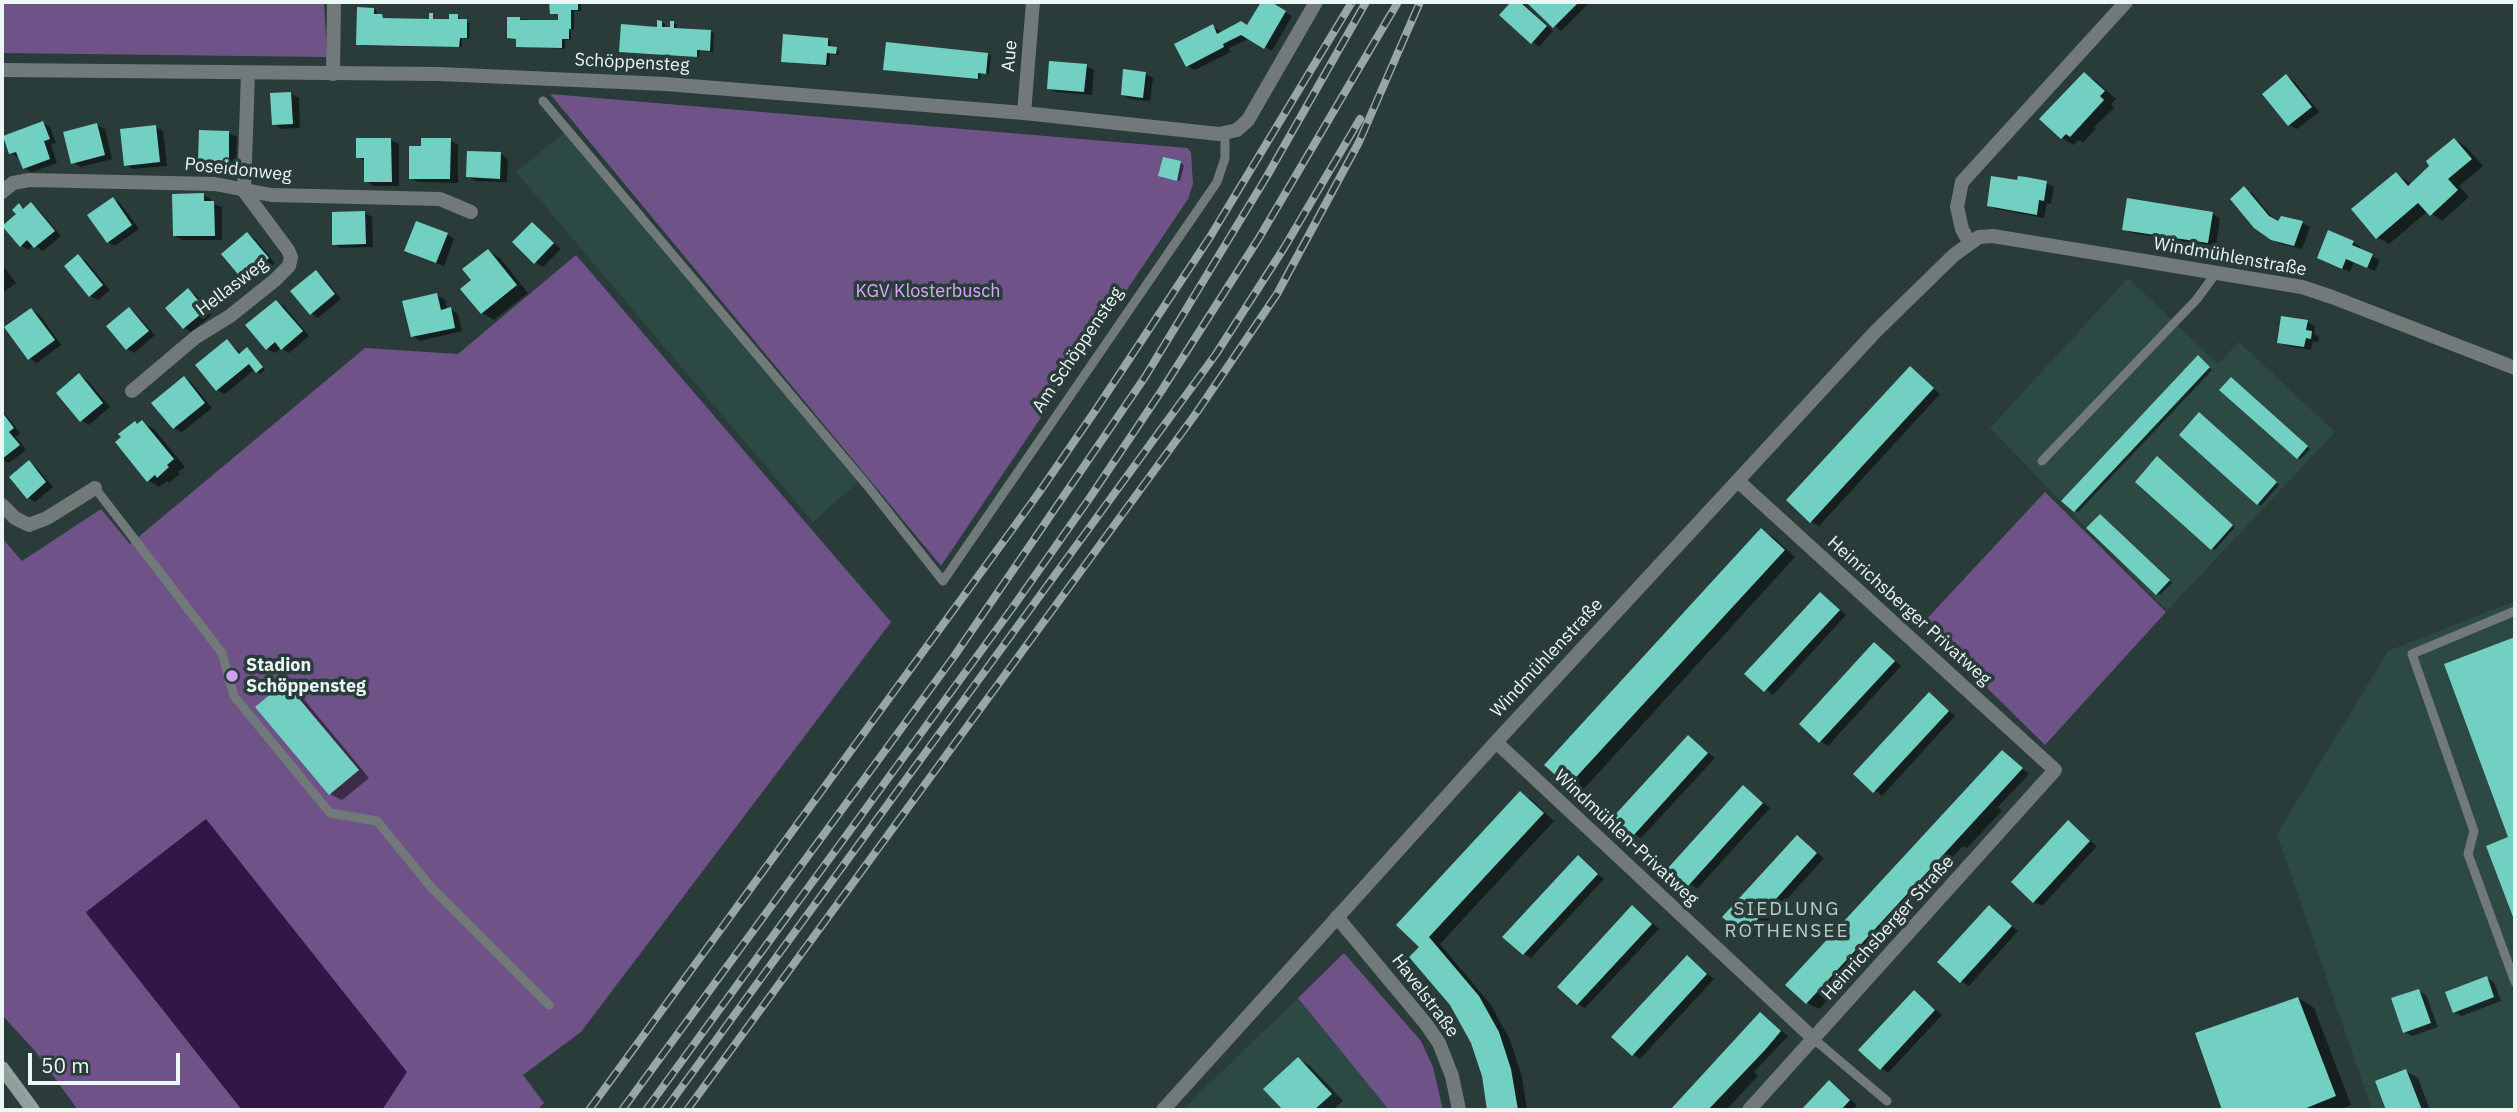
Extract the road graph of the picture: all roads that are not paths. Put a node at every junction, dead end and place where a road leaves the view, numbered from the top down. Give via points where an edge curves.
1 (334, 2) edge
2 (1034, 2) edge
3 (1317, 2) edge
4 (2126, 2) edge
5 (2, 70) edge
6 (248, 73) junction
7 (333, 74) junction
8 (543, 100) dead end
9 (1024, 113) junction
10 (1225, 133) junction
11 (244, 191) junction
12 (2, 192) edge
13 (471, 212) dead end
14 (1969, 242) junction
15 (2216, 273) junction
16 (2515, 368) edge
17 (132, 391) dead end
18 (2042, 461) dead end
19 (1738, 481) junction
20 (94, 488) joint
21 (2, 505) edge
22 (2515, 611) edge
23 (1496, 742) junction
24 (2055, 770) joint
25 (1337, 917) junction
26 (2515, 982) edge
27 (549, 1005) dead end
28 (1815, 1040) junction
29 (2, 1068) edge
30 (1887, 1101) dead end
31 (33, 1110) edge
32 (1163, 1110) edge
33 (1459, 1110) edge
34 (1749, 1110) edge

1 - 7 street
2 - 9 street, Aue
3 - 10 street via 1251,115 1237,130
4 - 14 street via 1962,182 1957,207
5 - 6 street, Schöppensteg
6 - 7 street, Schöppensteg
6 - 11 street
7 - 9 street, Schöppensteg via 666,84
8 - 10 lane, Am Schöppensteg via 943,581 1217,182 1225,158
9 - 10 street, Schöppensteg
11 - 12 street, Poseidonweg via 215,184 29,180 13,183
11 - 13 street, Poseidonweg via 440,199
11 - 17 street, Hellasweg via 288,250 289,266
14 - 15 street, Windmühlenstraße via 1993,236
14 - 19 street, Windmühlenstraße via 1876,331
15 - 16 street, Windmühlenstraße via 2287,284 2332,297
15 - 18 lane via 2197,299
19 - 23 street, Windmühlenstraße
19 - 24 street, Heinrichsberger Privatweg
20 - 21 street via 29,525 15,519
20 - 27 lane via 222,653 234,696 330,813 377,821 431,887
22 - 26 lane via 2412,654 2474,831 2468,854
23 - 25 street, Windmühlenstraße
23 - 28 street, Windmühlen-Privatweg
24 - 28 street, Heinrichsberger Straße
25 - 32 street, Windmühlenstraße
25 - 33 street, Havelstraße via 1439,1043
28 - 30 lane, Windmühlen-Privatweg
28 - 34 street, Heinrichsberger Straße
29 - 31 main road

